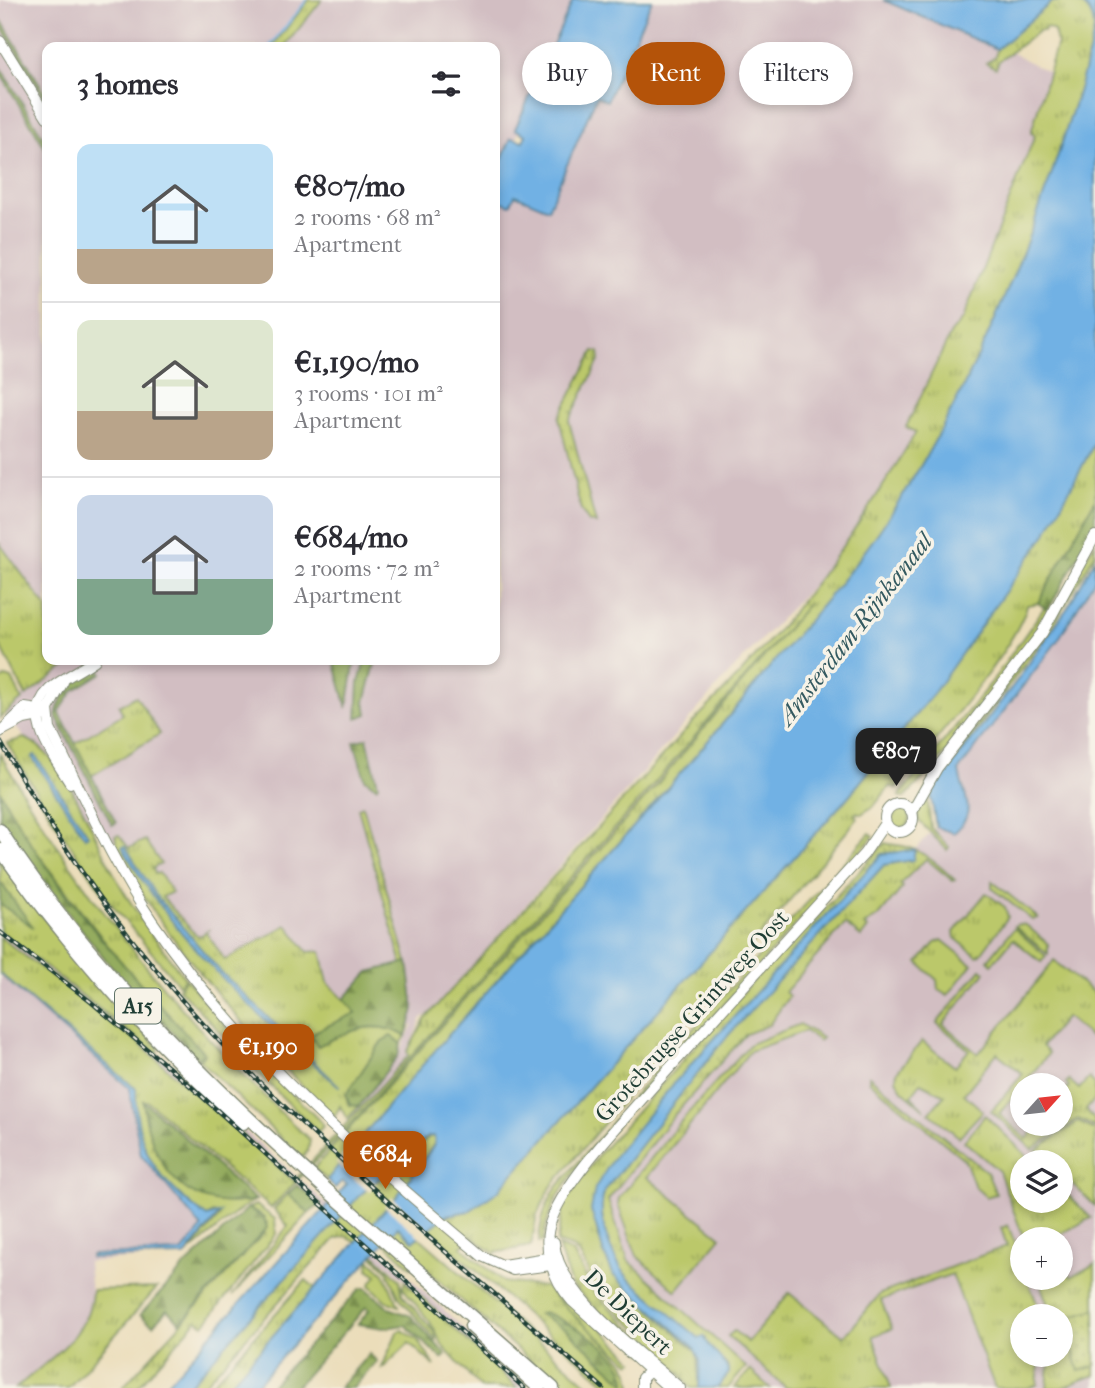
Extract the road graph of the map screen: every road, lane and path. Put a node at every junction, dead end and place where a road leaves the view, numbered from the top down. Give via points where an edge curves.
1 (0, 41) edge
2 (42, 109) edge
3 (1095, 536) edge
4 (88, 665) edge
5 (41, 713) junction
6 (1, 731) edge
7 (937, 768) junction
8 (899, 803) junction
9 (912, 812) junction
10 (885, 823) junction
11 (0, 830) edge
12 (894, 831) junction
13 (0, 849) edge
14 (864, 854) junction
15 (296, 1164) junction
16 (552, 1260) junction
17 (421, 1276) junction
18 (653, 1371) junction
19 (539, 1388) edge
20 (553, 1388) edge
21 (642, 1388) edge
22 (669, 1388) edge
23 (680, 1388) edge

1 - 2 main road
3 - 7 main road via 1042,632
4 - 5 main road via 63,682
5 - 6 main road
5 - 16 main road via 59,764 152,922 198,982 282,1076 487,1260 518,1270
7 - 8 main road
7 - 9 main road
8 - 9 main road
8 - 10 main road via 887,810
9 - 12 main road via 910,827
10 - 12 main road
10 - 14 main road, Grotebrugse Grintweg-Oost
11 - 15 highway, A15 via 118,985
12 - 14 main road, Grotebrugse Grintweg-Oost
13 - 15 highway, A15 via 109,988 182,1065
14 - 16 main road, Grotebrugse Grintweg-Oost via 623,1121 571,1186 557,1210
15 - 17 highway, A15
16 - 18 main road, De Diepert via 574,1292
17 - 19 highway, A15
17 - 20 highway, A15
18 - 21 main road via 642,1378
18 - 22 main road, De Diepert
18 - 23 main road, De Diepert

